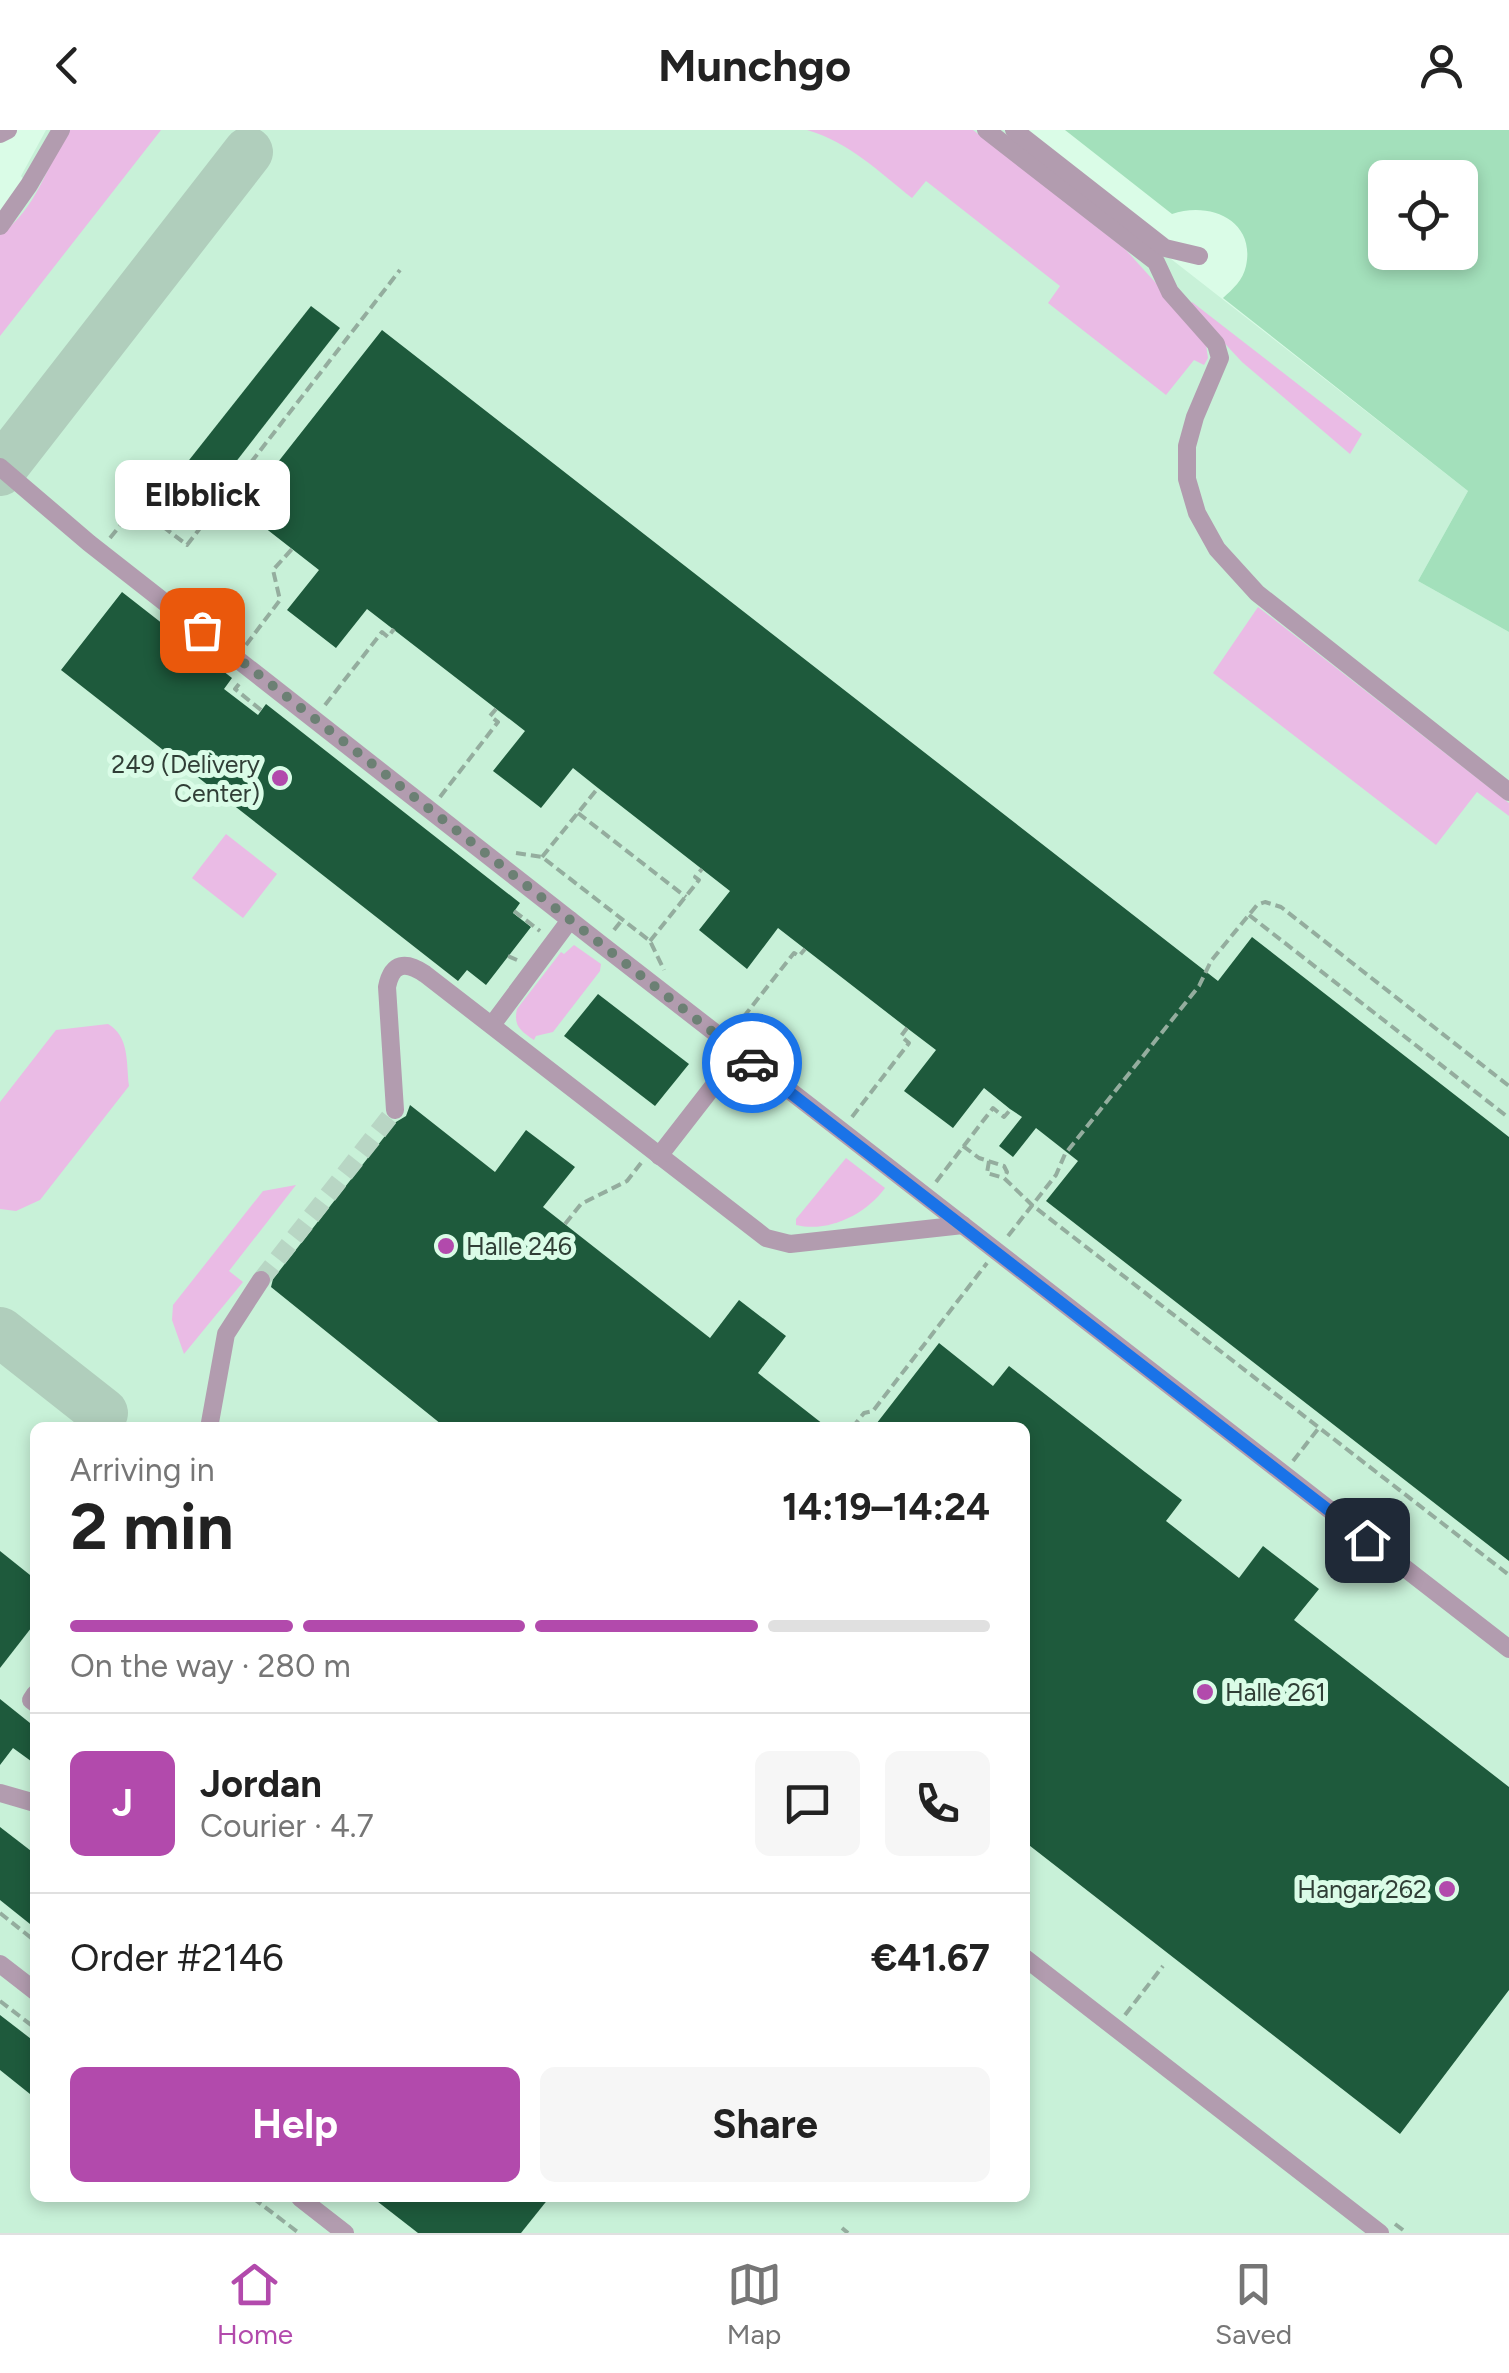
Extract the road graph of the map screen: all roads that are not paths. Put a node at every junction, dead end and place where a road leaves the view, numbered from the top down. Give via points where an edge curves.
1 (8, 130) edge
2 (61, 130) edge
3 (986, 130) edge
4 (1014, 130) edge
5 (0, 134) edge
6 (0, 226) edge
7 (1200, 256) dead end
8 (0, 467) edge
9 (1509, 792) edge
10 (570, 920) junction
11 (492, 1025) junction
12 (740, 1053) junction
13 (396, 1110) tunnel mouth
14 (659, 1156) junction
15 (963, 1225) junction
16 (261, 1280) tunnel mouth
17 (210, 1422) edge
18 (1509, 1650) edge
19 (0, 1794) edge
20 (30, 1803) edge
21 (1030, 1962) edge
22 (0, 1964) edge
23 (30, 1988) edge
24 (305, 2202) edge
25 (345, 2233) edge
26 (1380, 2233) edge

1 - 5 street
2 - 6 street
3 - 9 street via 1156,262 1170,292 1216,344 1219,365 1186,446 1196,512 1216,549 1257,593
4 - 7 street via 1165,248
8 - 10 street
10 - 11 street
10 - 12 street
11 - 13 street via 412,965 395,967 387,987
11 - 14 street
12 - 14 street
12 - 15 street
14 - 15 street via 766,1238 790,1244
15 - 18 street
16 - 17 street via 226,1334
19 - 20 street
21 - 26 street
22 - 23 street
24 - 25 street

